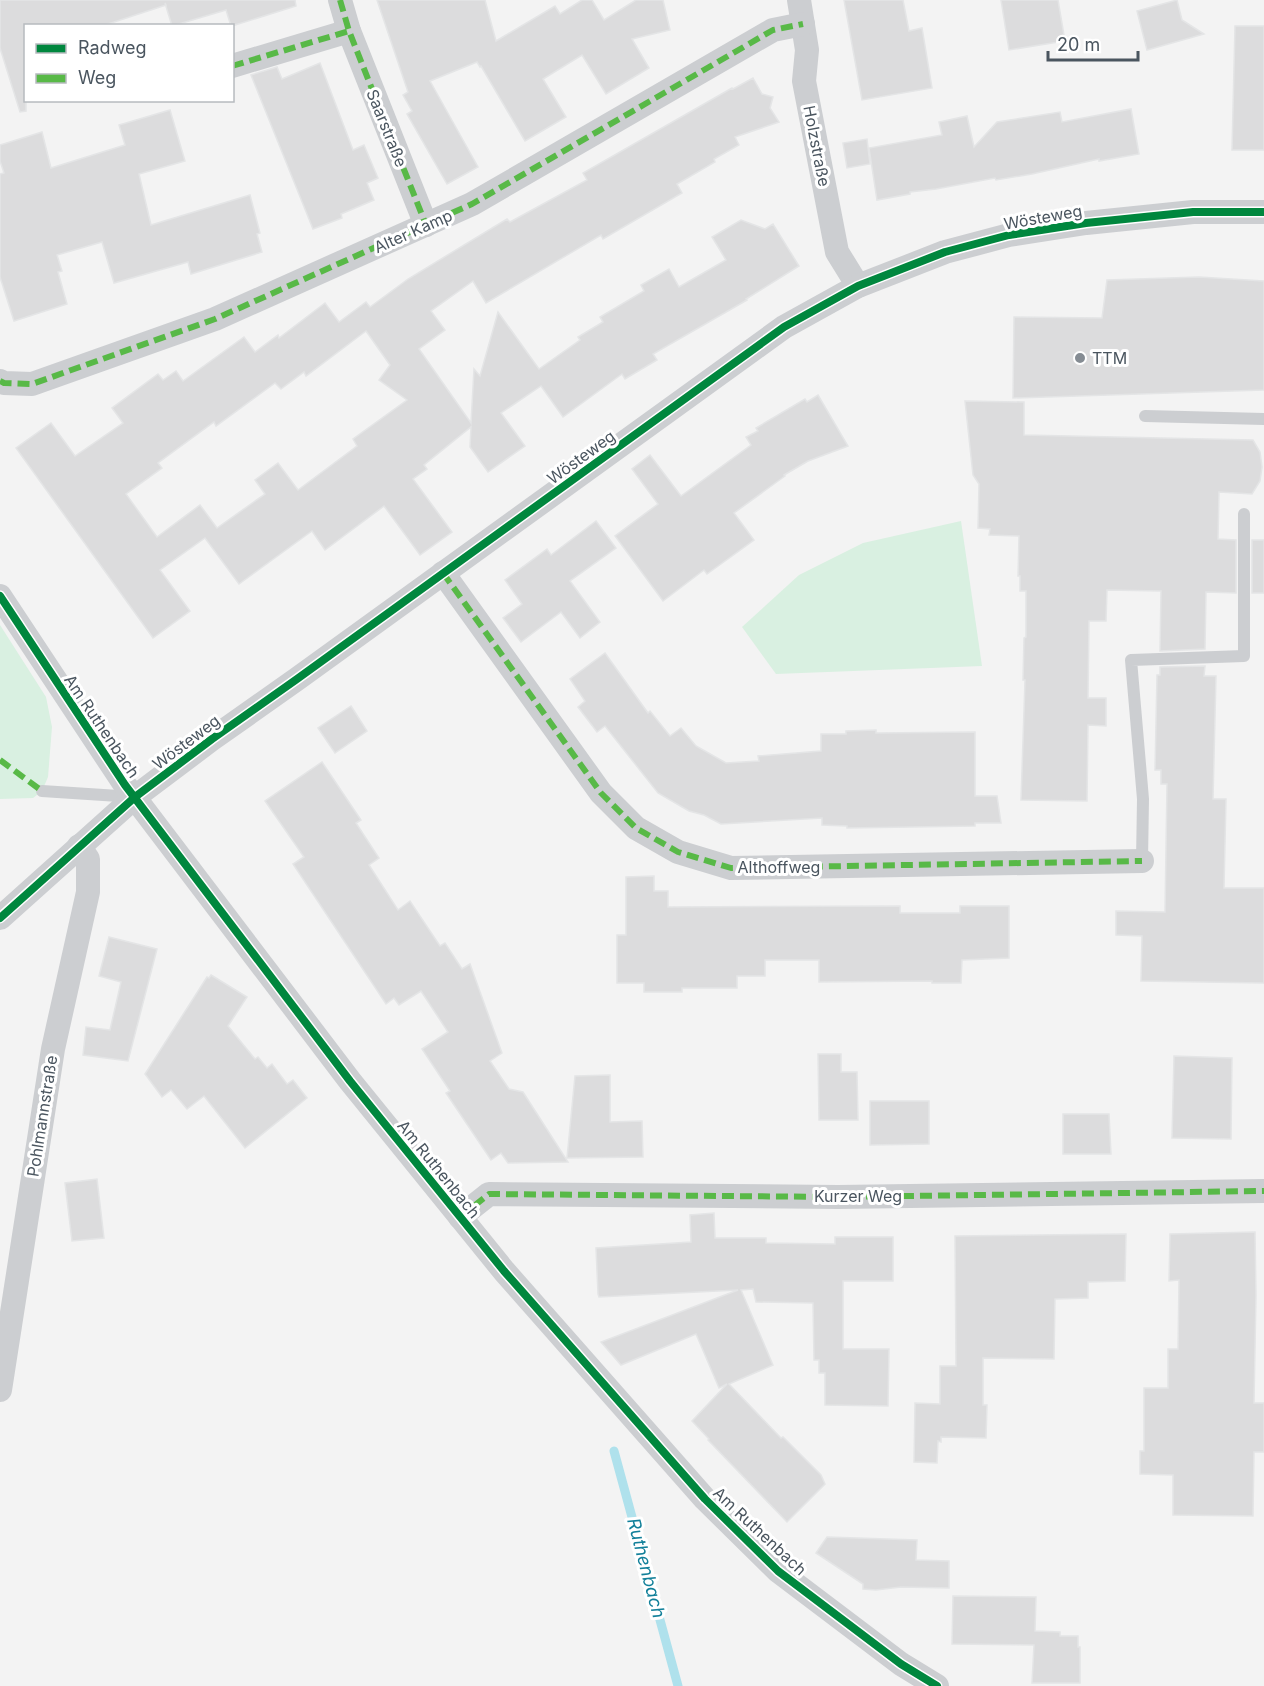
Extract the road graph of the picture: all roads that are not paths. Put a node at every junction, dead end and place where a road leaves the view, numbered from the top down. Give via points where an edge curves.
1 (340, 0) edge
2 (799, 0) edge
3 (803, 24) junction
4 (349, 31) junction
5 (234, 65) edge
6 (1264, 212) edge
7 (426, 225) junction
8 (858, 286) junction
9 (0, 381) edge
10 (1144, 416) dead end
11 (1264, 419) edge
12 (1244, 513) dead end
13 (443, 573) junction
14 (0, 596) edge
15 (42, 791) dead end
16 (135, 797) junction
17 (79, 846) junction
18 (1143, 861) joint
19 (0, 918) edge
20 (1264, 1191) edge
21 (460, 1217) junction
22 (0, 1390) edge
23 (937, 1686) edge

1 - 4 street, Saarstraße
2 - 3 street, Holzstraße
3 - 7 street, Alter Kamp via 772,30 472,204
3 - 8 street, Holzstraße via 807,51 804,81 837,252
4 - 5 street
4 - 7 street, Saarstraße
6 - 8 street, Wösteweg via 1193,212 1009,235 945,252
7 - 9 street, Alter Kamp via 215,319 32,384
8 - 13 street, Wösteweg via 784,327
10 - 11 lane
12 - 18 lane via 1244,656 1131,660 1143,799
13 - 16 street, Wösteweg
13 - 18 street, Althoffweg via 601,793 636,828 678,852 731,868
14 - 16 street, Am Ruthenbach
15 - 16 lane
16 - 17 street, Wösteweg
16 - 21 street, Am Ruthenbach via 350,1081
17 - 19 street, Wösteweg
17 - 22 street, Pohlmannstraße via 88,859 88,892 53,1049
20 - 21 street, Kurzer Weg via 838,1197 489,1194
21 - 23 street, Am Ruthenbach via 705,1499 778,1571 891,1657

